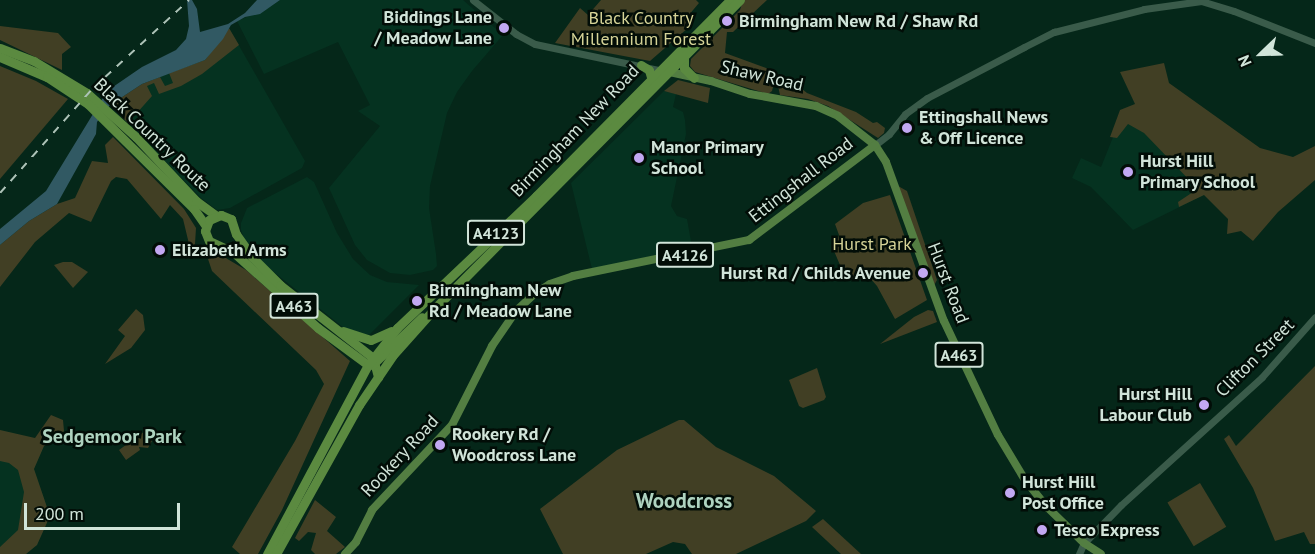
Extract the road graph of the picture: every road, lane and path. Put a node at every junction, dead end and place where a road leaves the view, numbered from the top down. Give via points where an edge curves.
1 (473, 0) edge
2 (730, 0) edge
3 (740, 0) edge
4 (1315, 44) edge
5 (0, 48) edge
6 (684, 56) junction
7 (0, 57) edge
8 (641, 65) joint
9 (669, 72) junction
10 (655, 73) junction
11 (53, 76) junction
12 (694, 78) junction
13 (122, 130) junction
14 (875, 144) junction
15 (215, 216) junction
16 (206, 226) junction
17 (236, 234) junction
18 (222, 246) junction
19 (434, 309) junction
20 (1315, 317) edge
21 (335, 328) junction
22 (397, 328) junction
23 (492, 346) joint
24 (372, 363) junction
25 (378, 377) junction
26 (1084, 543) junction
27 (267, 554) edge
28 (276, 554) edge
29 (345, 554) edge
30 (1079, 554) edge
31 (1101, 554) edge

1 - 8 street via 526,39 553,49
2 - 10 highway, Birmingham New Road / A4123
3 - 6 highway, Birmingham New Road / A4123
4 - 14 street via 1201,1 1144,9 1054,32 1024,47 927,98 904,114 889,134
5 - 11 highway, Black Country Route via 34,61
6 - 9 highway, Birmingham New Road / A4123
6 - 12 highway via 684,68
7 - 11 highway, Black Country Route
8 - 10 highway
9 - 10 main road, Shaw Road / A463
9 - 12 main road, Shaw Road / A463
9 - 19 highway, Birmingham New Road / A4123
10 - 22 highway, Birmingham New Road / A4123 via 536,196
11 - 13 highway, Black Country Route via 87,93
12 - 14 main road, Shaw Road / A463 via 750,94 816,106 838,116
13 - 15 highway, Black Country Route
13 - 16 highway, Black Country Route
14 - 23 main road, Ettingshall Road / A4126 via 749,240 573,276 542,289 522,304
14 - 26 main road, Hurst Road / A463 via 886,162 944,321 998,435 1025,480
15 - 16 highway, Black Country Route
15 - 17 highway, Black Country Route via 230,218
16 - 18 highway, Black Country Route via 208,240
17 - 18 highway
17 - 21 highway, Black Country Route / A463 via 260,266
18 - 24 highway, Black Country Route / A463 via 318,327
19 - 24 highway, A4123
19 - 25 highway, Birmingham New Road / A4123
20 - 26 street, Clifton Street via 1262,377
21 - 22 highway, A463 via 371,340
21 - 24 highway, Black Country Route / A463
22 - 24 highway, Birmingham New Road / A4123
23 - 29 main road, Rookery Road / A4126 via 452,425 372,510 356,542
24 - 25 highway
24 - 27 highway, Birmingham New Road / A4123
25 - 28 highway, Birmingham New Road / A4123
26 - 30 street
26 - 31 main road, A463

